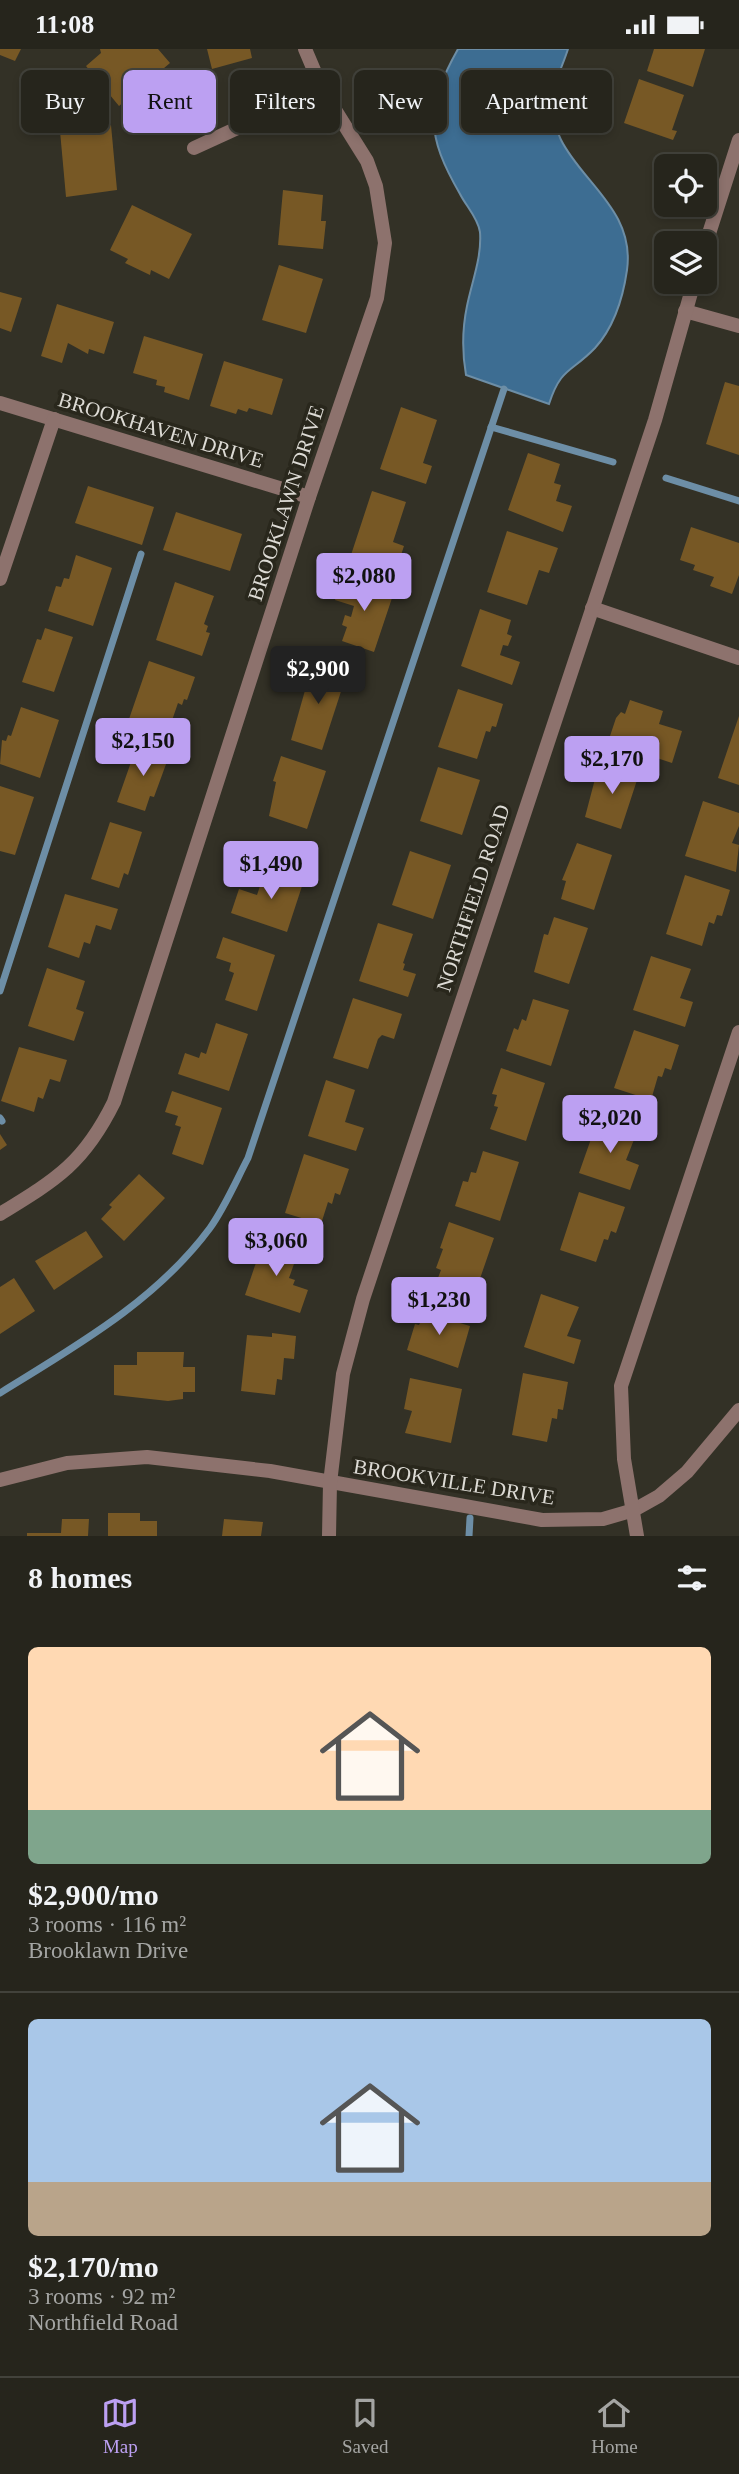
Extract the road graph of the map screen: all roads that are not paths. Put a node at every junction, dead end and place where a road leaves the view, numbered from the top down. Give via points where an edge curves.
1 (305, 49) edge
2 (314, 70) edge
3 (340, 118) edge
4 (230, 131) edge
5 (739, 140) edge
6 (194, 148) dead end
7 (710, 231) edge
8 (690, 294) edge
9 (685, 311) junction
10 (739, 326) edge
11 (0, 403) edge
12 (54, 419) junction
13 (309, 497) junction
14 (0, 579) edge
15 (592, 608) junction
16 (739, 658) edge
17 (739, 1032) edge
18 (0, 1214) edge
19 (739, 1410) edge
20 (0, 1480) edge
21 (330, 1483) junction
22 (634, 1510) junction
23 (329, 1536) edge
24 (637, 1536) edge

1 - 2 street, BROOKLAWN DRIVE
3 - 13 street, BROOKLAWN DRIVE via 367,161 382,210 385,243 377,298
4 - 6 street
5 - 7 street
8 - 9 street, NORTHFIELD ROAD
9 - 10 street
9 - 15 street, NORTHFIELD ROAD via 655,420
11 - 12 street, BROOKHAVEN DRIVE
12 - 13 street, BROOKHAVEN DRIVE
12 - 14 street
13 - 18 street, BROOKLAWN DRIVE via 114,1102 98,1135 77,1161
15 - 16 street
15 - 21 street, NORTHFIELD ROAD via 363,1299 343,1374
17 - 22 street via 621,1386 624,1459
19 - 22 street, BROOKVILLE DRIVE via 687,1472
20 - 21 street, BROOKVILLE DRIVE via 67,1463 147,1457
21 - 22 street, BROOKVILLE DRIVE via 542,1520 603,1519
21 - 23 street, NORTHFIELD ROAD
22 - 24 street

